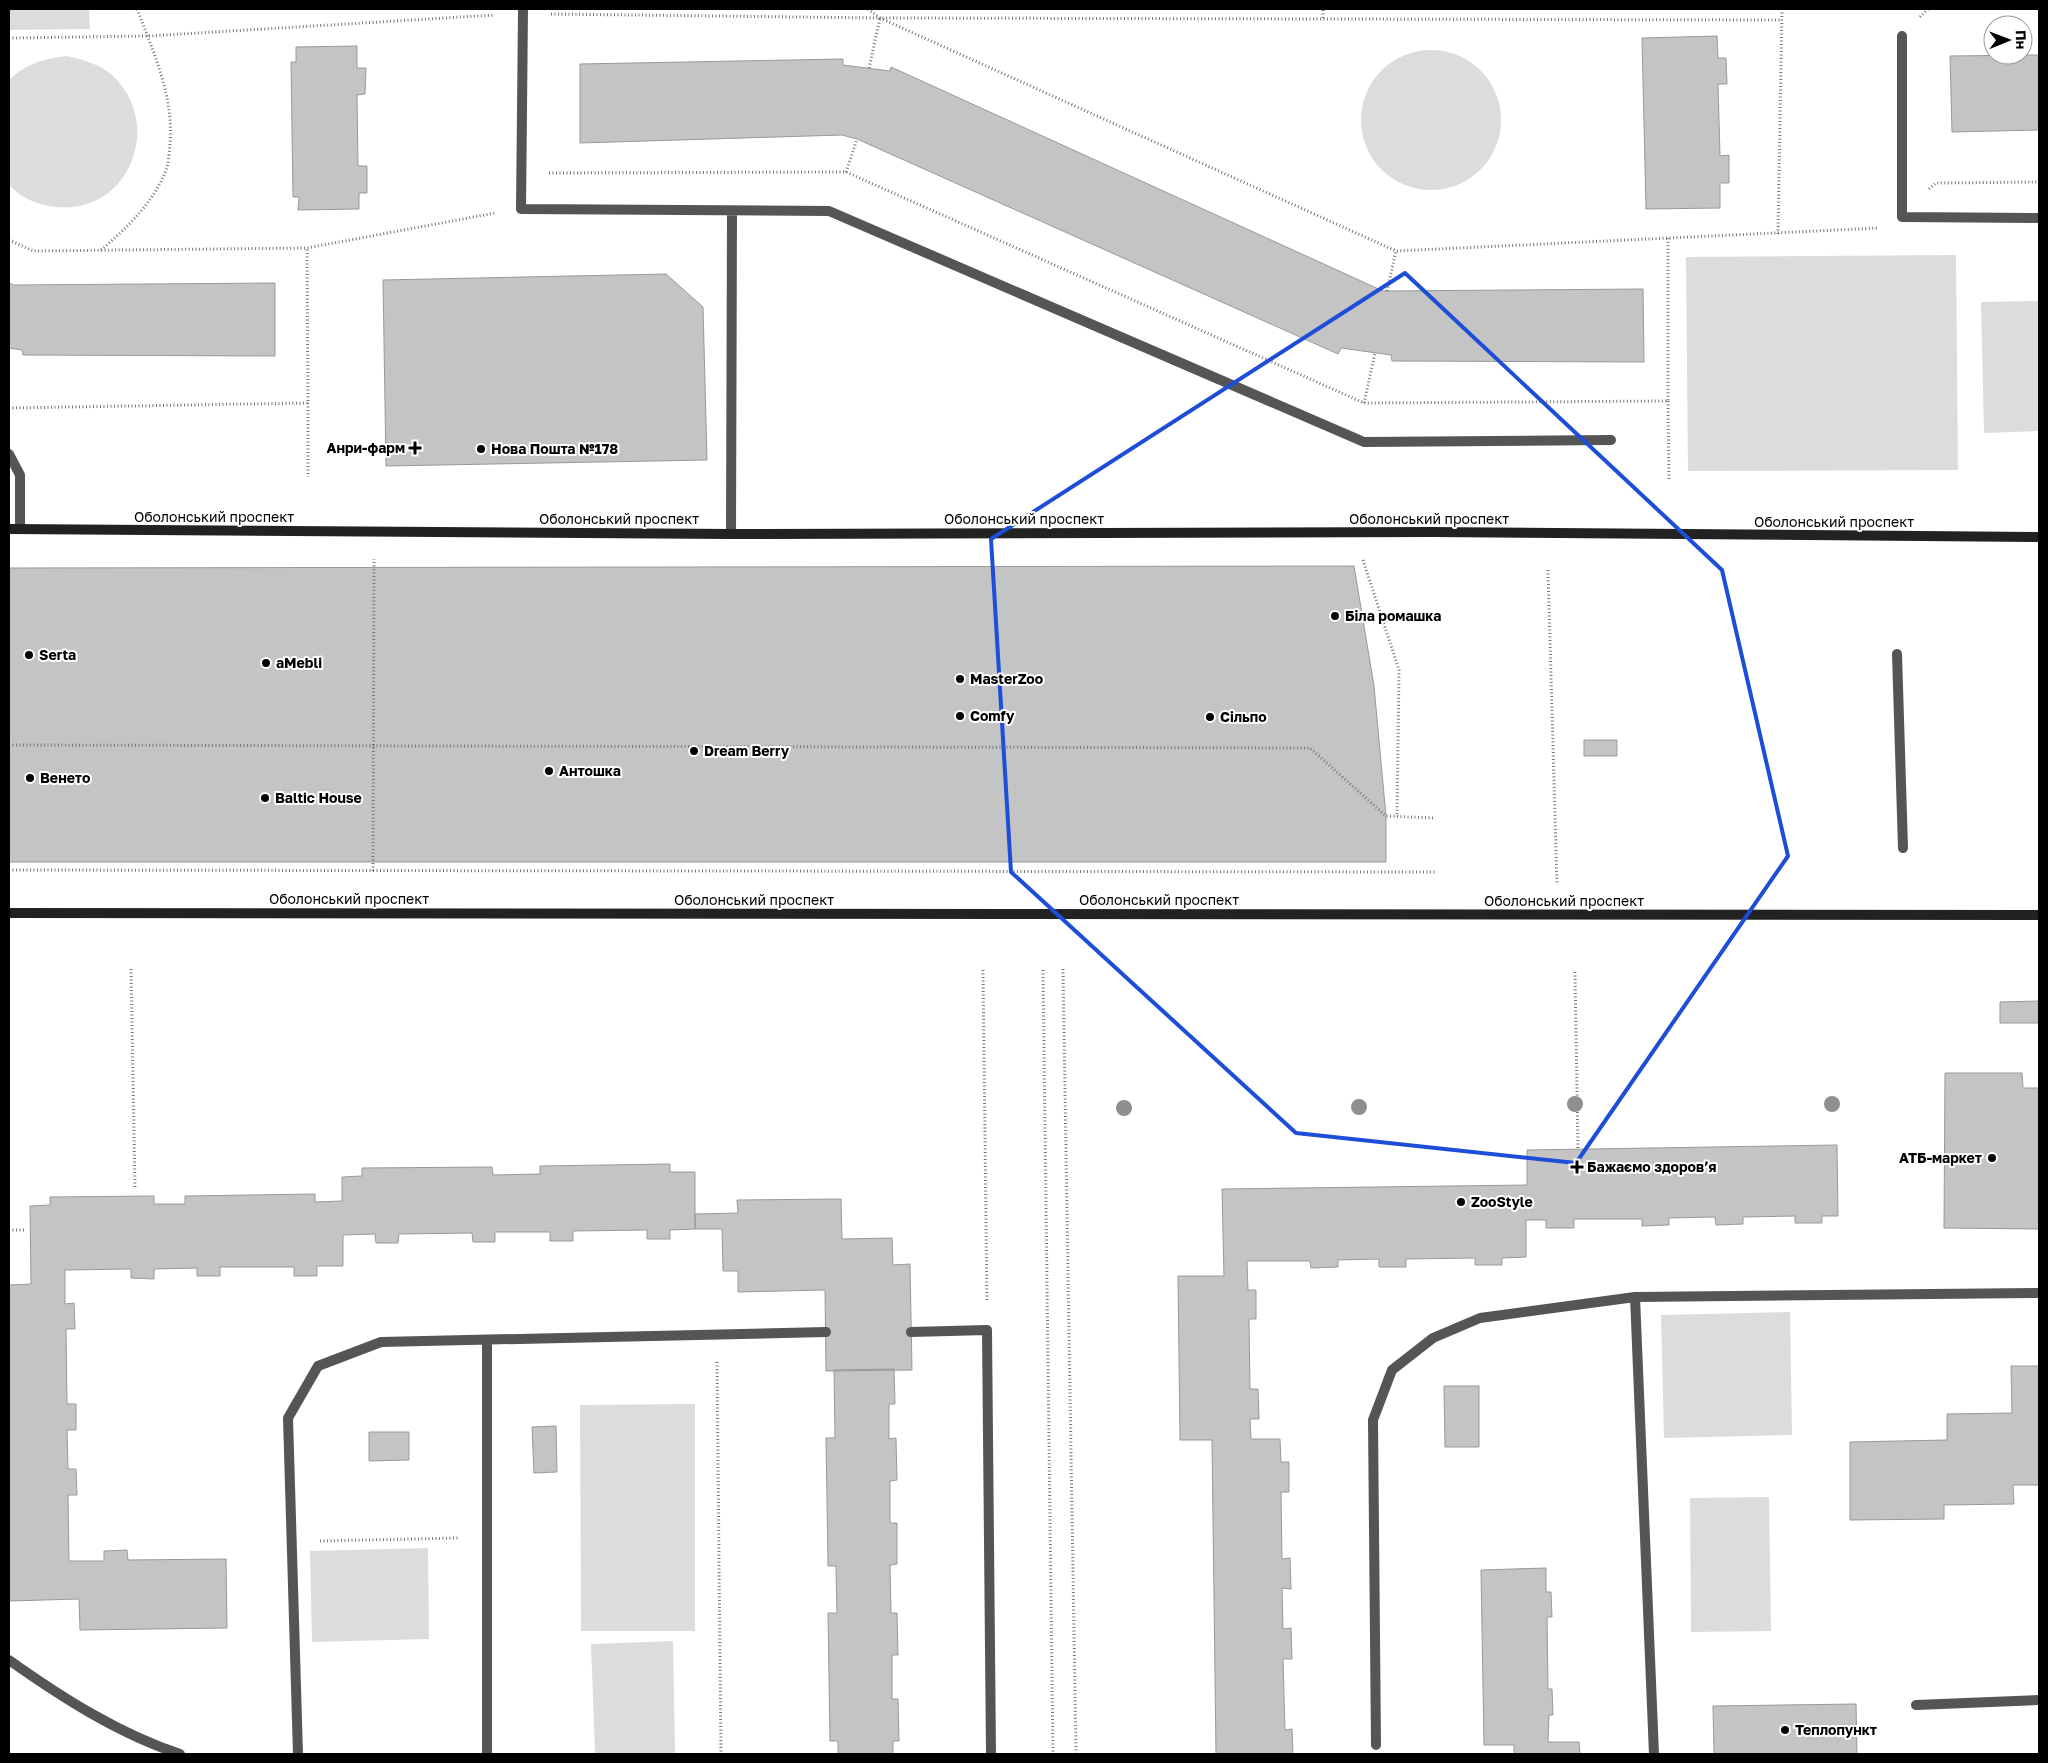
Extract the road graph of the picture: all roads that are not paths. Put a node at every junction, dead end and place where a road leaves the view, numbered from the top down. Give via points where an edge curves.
1 (523, 11) edge
2 (1902, 36) dead end
3 (732, 211) junction
4 (2039, 218) edge
5 (1610, 440) dead end
6 (9, 454) edge
7 (9, 529) edge
8 (20, 529) junction
9 (731, 534) junction
10 (2039, 537) edge
11 (1898, 654) dead end
12 (1903, 848) dead end
13 (9, 913) edge
14 (2039, 915) edge
15 (2039, 1293) edge
16 (1635, 1297) junction
17 (826, 1332) dead end
18 (911, 1332) dead end
19 (487, 1340) junction
20 (9, 1660) edge
21 (2039, 1700) edge
22 (1916, 1705) dead end
23 (1376, 1745) dead end
24 (180, 1754) edge
25 (298, 1754) edge
26 (487, 1754) edge
27 (991, 1754) edge
28 (1654, 1754) edge

1 - 3 lane via 521,209
2 - 4 lane via 1902,217
3 - 5 lane via 829,211 1364,442
3 - 9 lane
6 - 8 lane via 20,475
7 - 8 main road, Оболонський проспект
8 - 9 main road, Оболонський проспект
9 - 10 main road, Оболонський проспект via 1432,532
11 - 12 lane
13 - 14 main road, Оболонський проспект
15 - 16 lane
16 - 23 lane via 1480,1318 1433,1338 1392,1370 1374,1420
16 - 28 lane
17 - 19 lane
18 - 27 lane via 987,1330
19 - 25 lane via 381,1342 318,1366 288,1418
19 - 26 lane
20 - 24 lane via 91,1712 152,1745
21 - 22 lane

